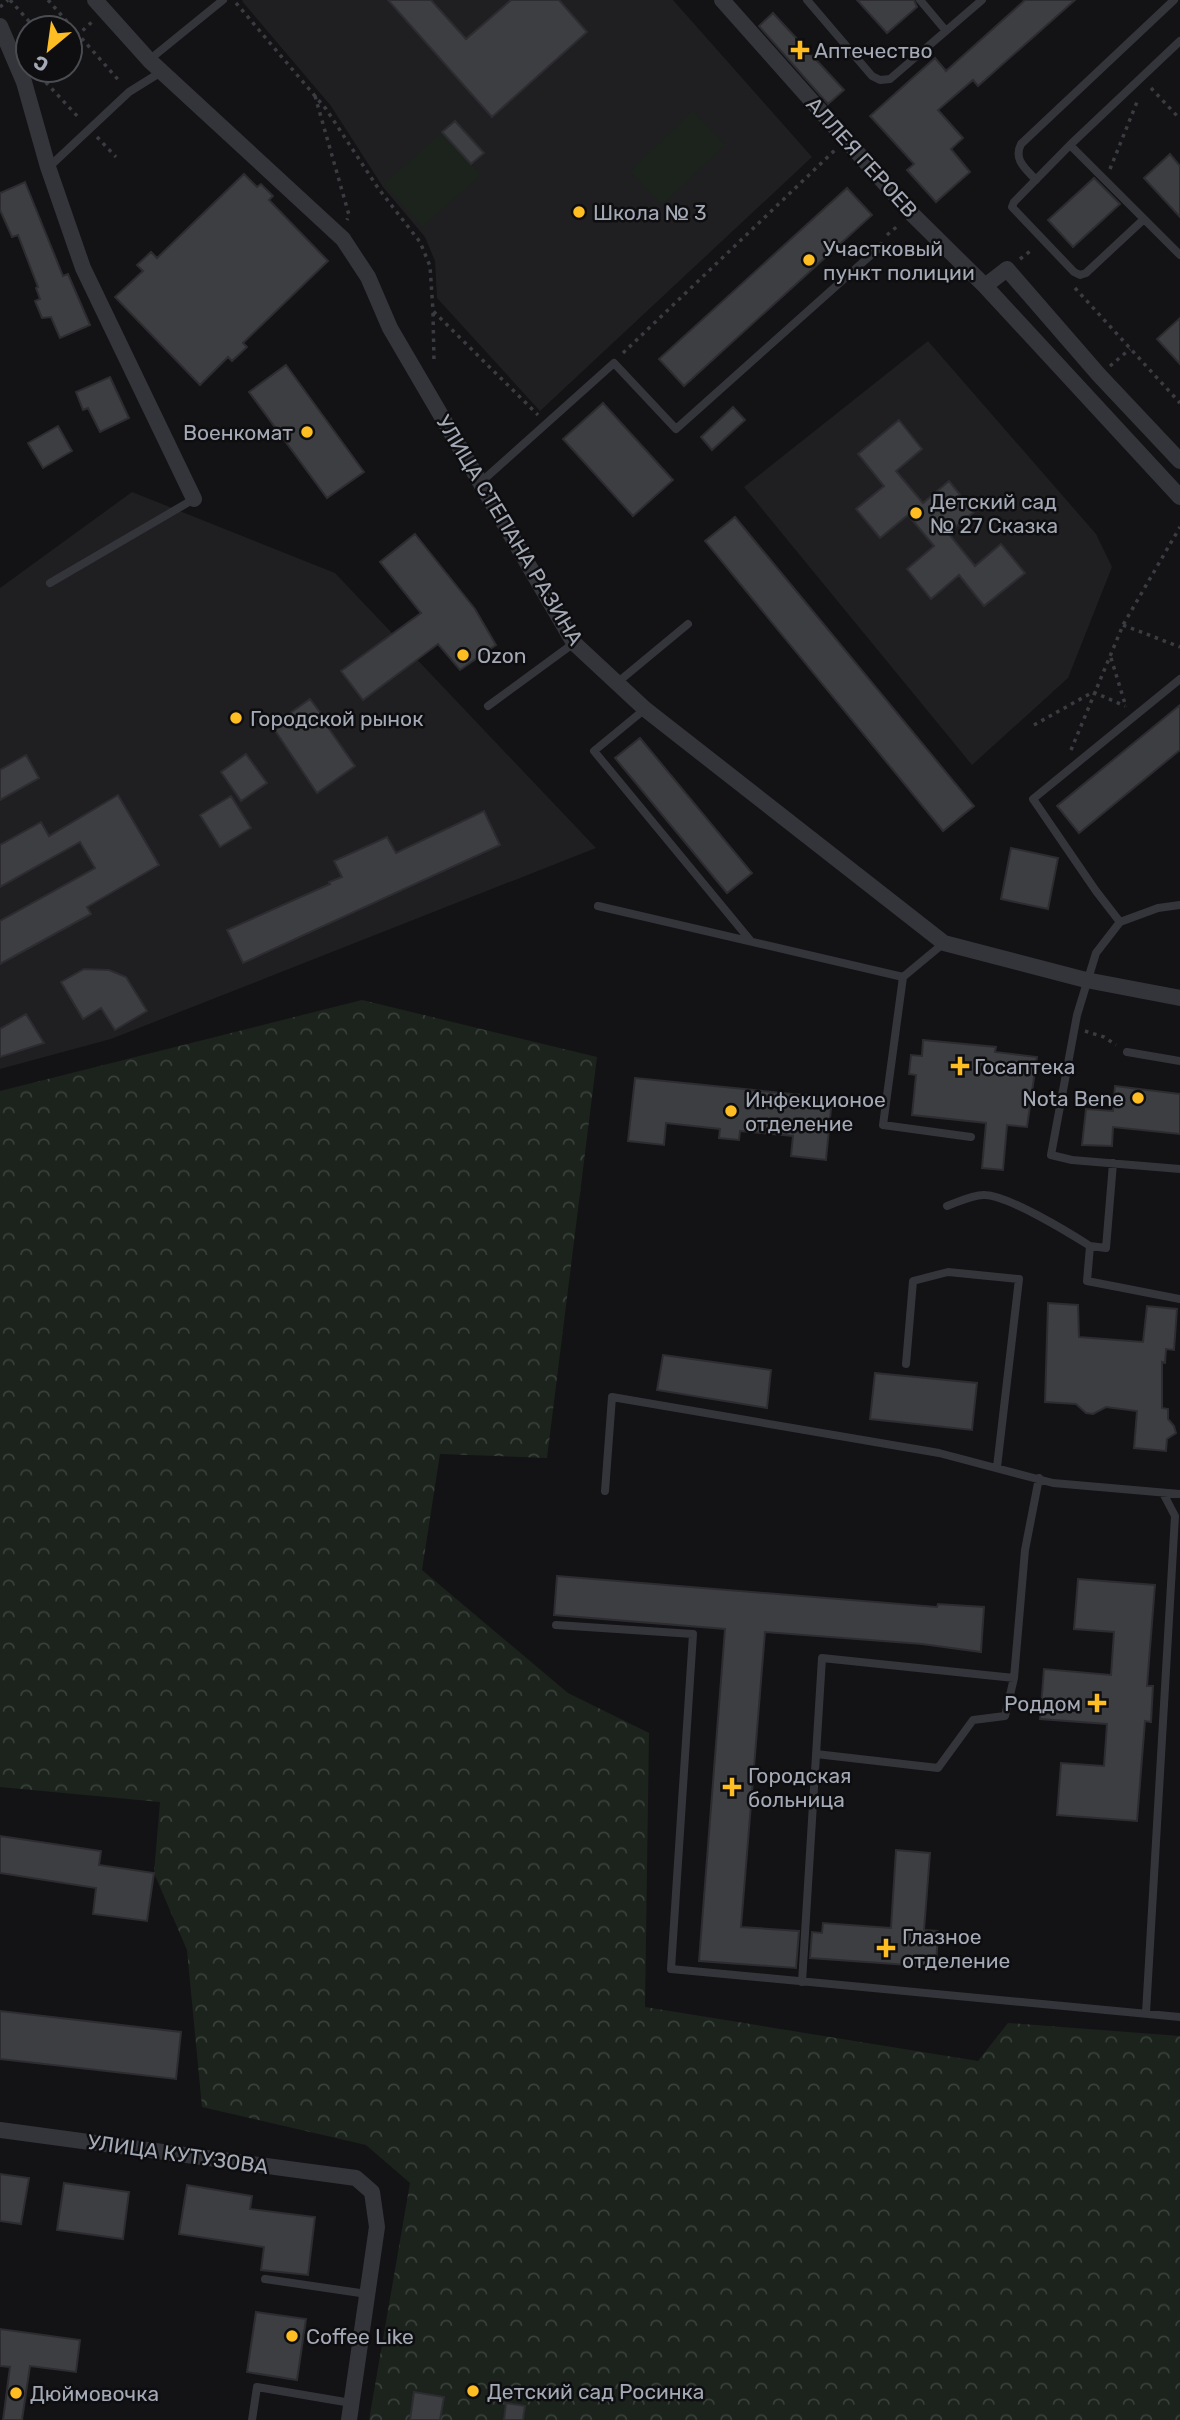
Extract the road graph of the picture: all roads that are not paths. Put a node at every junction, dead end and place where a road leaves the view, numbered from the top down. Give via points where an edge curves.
1 (223, 0) edge
2 (722, 0) edge
3 (807, 0) edge
4 (920, 0) edge
5 (982, 0) edge
6 (1174, 0) edge
7 (100, 5) edge
8 (0, 26) edge
9 (946, 31) junction
10 (1180, 41) edge
11 (149, 60) junction
12 (161, 72) junction
13 (1070, 145) junction
14 (48, 167) junction
15 (1036, 180) junction
16 (1144, 219) junction
17 (881, 246) road end
18 (1180, 255) edge
19 (985, 286) junction
20 (1180, 461) edge
21 (481, 482) junction
22 (1180, 497) edge
23 (194, 499) joint
24 (50, 583) dead end
25 (688, 624) dead end
26 (574, 642) junction
27 (1180, 678) edge
28 (618, 682) junction
29 (488, 706) dead end
30 (645, 709) junction
31 (1180, 905) edge
32 (598, 906) dead end
33 (1120, 922) junction
34 (750, 940) junction
35 (944, 943) junction
36 (903, 977) junction
37 (1086, 980) junction
38 (1180, 998) edge
39 (1126, 1052) road end
40 (1180, 1061) edge
41 (971, 1137) dead end
42 (1113, 1163) junction
43 (1180, 1169) edge
44 (947, 1206) dead end
45 (1090, 1246) junction
46 (1180, 1299) edge
47 (906, 1364) dead end
48 (998, 1467) junction
49 (1039, 1478) junction
50 (1180, 1488) edge
51 (606, 1491) dead end
52 (1163, 1493) junction
53 (1180, 1494) edge
54 (556, 1625) dead end
55 (1014, 1678) junction
56 (816, 1754) junction
57 (802, 1982) junction
58 (1146, 2013) junction
59 (1180, 2017) edge
60 (0, 2130) edge
61 (265, 2279) dead end
62 (367, 2294) junction
63 (351, 2403) junction
64 (253, 2420) edge
65 (349, 2420) edge

1 - 11 lane
2 - 19 street, АЛЛЕЯ ГЕРОЕВ via 912,214
3 - 9 lane via 880,80 890,79
4 - 9 lane
5 - 9 lane
6 - 15 lane via 1021,144 1019,160
7 - 11 street, УЛИЦА СТЕПАНА РАЗИНА
8 - 14 street via 24,82
10 - 13 lane
11 - 12 street, УЛИЦА СТЕПАНА РАЗИНА
12 - 14 lane via 129,92
12 - 21 street, УЛИЦА СТЕПАНА РАЗИНА via 342,239 368,277 390,328
13 - 15 lane
13 - 16 lane
14 - 23 street via 83,268
15 - 16 lane via 1012,207 1080,275
16 - 18 lane
17 - 21 lane via 676,429 614,362
19 - 20 street via 1007,269
19 - 22 street, АЛЛЕЯ ГЕРОЕВ
21 - 26 street, УЛИЦА СТЕПАНА РАЗИНА
23 - 24 lane
25 - 28 lane
26 - 28 street, УЛИЦА СТЕПАНА РАЗИНА
26 - 29 lane
27 - 33 lane via 1033,799
28 - 30 street, УЛИЦА СТЕПАНА РАЗИНА
30 - 34 lane via 594,751
30 - 35 street, УЛИЦА СТЕПАНА РАЗИНА
31 - 33 lane
32 - 34 lane
33 - 37 lane via 1096,953
34 - 36 lane
35 - 36 lane
35 - 37 street, УЛИЦА СТЕПАНА РАЗИНА
36 - 41 lane via 883,1125
37 - 38 street, УЛИЦА СТЕПАНА РАЗИНА
37 - 42 lane via 1051,1155
39 - 40 lane
42 - 43 lane
42 - 45 lane via 1106,1248
44 - 45 lane via 984,1195 1002,1200 1057,1224
45 - 46 lane via 1087,1281
47 - 48 lane via 913,1281 948,1272 1019,1279
48 - 49 lane
48 - 51 lane via 939,1452 612,1397
49 - 52 lane
49 - 55 lane via 1025,1550
50 - 53 lane
52 - 53 lane
52 - 58 lane via 1175,1516
54 - 57 lane via 693,1634 671,1969
55 - 56 lane via 1005,1716 972,1720 938,1768
55 - 56 lane via 822,1658
56 - 57 lane
57 - 58 lane
58 - 59 lane
60 - 62 street, УЛИЦА КУТУЗОВА via 356,2178 372,2192 377,2227
61 - 62 lane
62 - 63 street
63 - 64 lane via 257,2387
63 - 65 street

